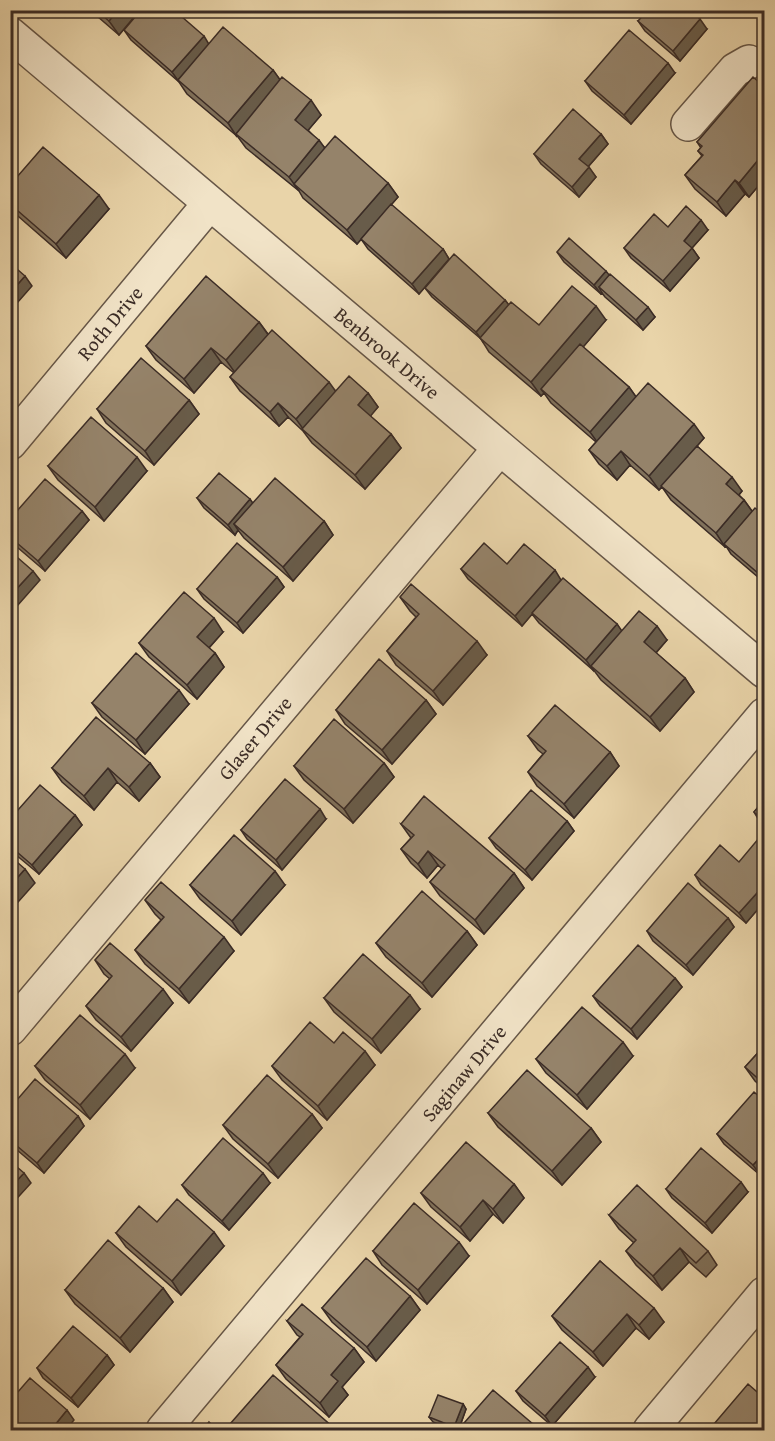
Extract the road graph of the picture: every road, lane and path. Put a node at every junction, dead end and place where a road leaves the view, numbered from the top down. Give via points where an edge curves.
1 (10, 34) edge
2 (759, 60) edge
3 (688, 124) dead end
4 (210, 203) junction
5 (10, 443) edge
6 (500, 448) junction
7 (765, 671) edge
8 (765, 715) edge
9 (10, 1029) edge
10 (765, 1294) edge
11 (163, 1431) edge
12 (650, 1431) edge

1 - 4 street, Benbrook Drive
2 - 3 street via 735,70
4 - 5 street, Roth Drive
4 - 6 street, Benbrook Drive
6 - 7 street, Benbrook Drive
6 - 9 street, Glaser Drive
8 - 11 street, Saginaw Drive
10 - 12 street

